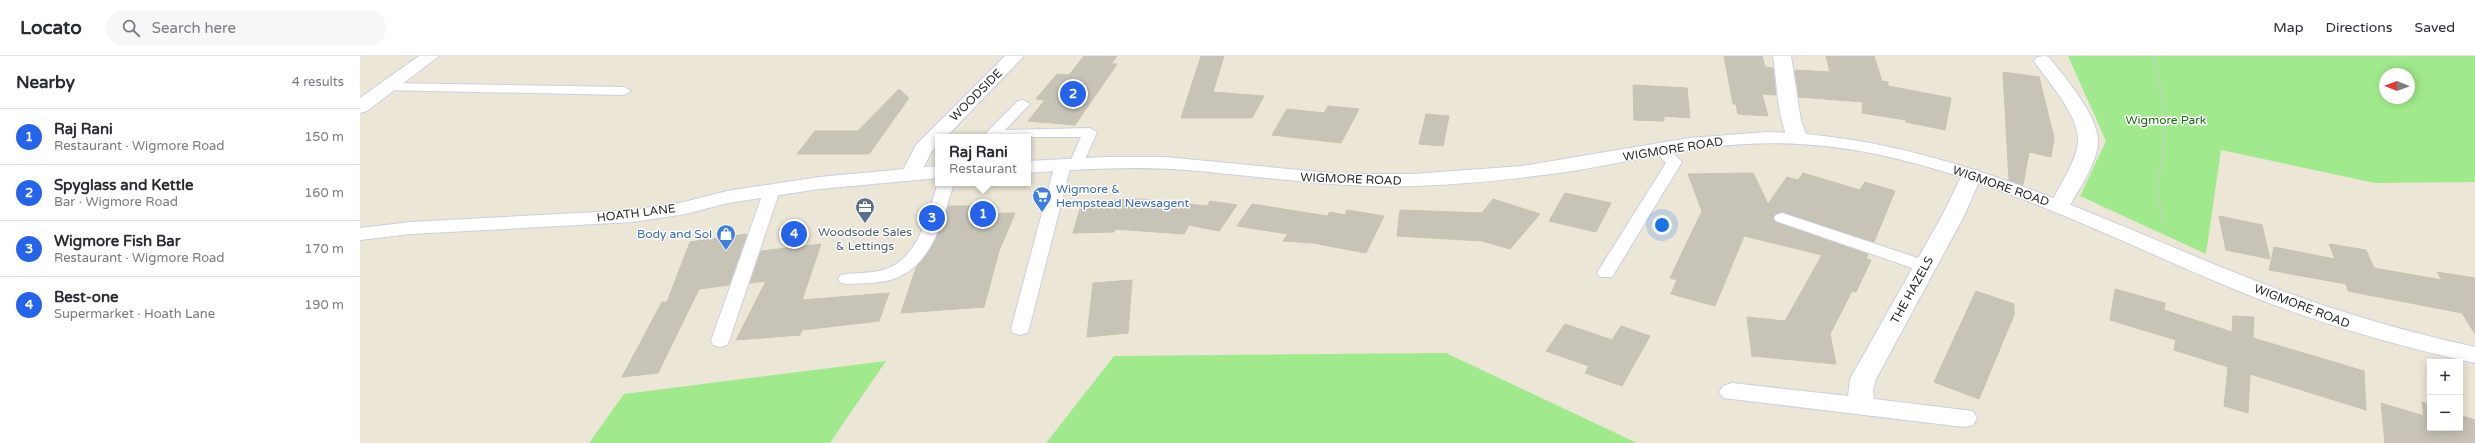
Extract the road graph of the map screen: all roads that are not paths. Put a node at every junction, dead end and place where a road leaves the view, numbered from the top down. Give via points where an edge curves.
1 (430, 56) edge
2 (1015, 56) edge
3 (1782, 56) edge
4 (2043, 61) dead end
5 (387, 87) junction
6 (360, 88) edge
7 (624, 91) dead end
8 (1023, 104) dead end
9 (360, 107) edge
10 (938, 134) edge
11 (993, 134) edge
12 (1025, 134) edge
13 (935, 137) edge
14 (1798, 139) junction
15 (1661, 149) junction
16 (1070, 164) junction
17 (1031, 167) edge
18 (935, 172) edge
19 (911, 174) junction
20 (1972, 176) junction
21 (945, 186) edge
22 (772, 190) junction
23 (2059, 207) junction
24 (1782, 218) dead end
25 (360, 234) edge
26 (1924, 266) junction
27 (1606, 274) dead end
28 (847, 279) dead end
29 (1020, 329) dead end
30 (720, 340) dead end
31 (2475, 355) edge
32 (1732, 392) dead end
33 (1862, 406) junction
34 (1964, 418) dead end

1 - 5 street
2 - 10 street, WOODSIDE
3 - 14 street via 1792,121
4 - 23 street via 2063,88 2087,134 2088,143
5 - 6 street
5 - 7 lane
5 - 9 street
8 - 11 lane
12 - 16 lane via 1090,132
13 - 19 street, WOODSIDE via 923,149
14 - 15 street, WIGMORE ROAD via 1740,139
14 - 20 street, WIGMORE ROAD via 1852,144 1896,153
15 - 16 street, WIGMORE ROAD via 1595,162 1505,174 1391,181 1302,178 1161,162
15 - 27 lane via 1674,162
16 - 17 street, WIGMORE ROAD
16 - 29 lane
18 - 19 street
19 - 22 street, HOATH LANE
20 - 23 street, WIGMORE ROAD
20 - 26 street, THE HAZELS
21 - 28 lane via 919,255 906,267 889,274
22 - 25 street, HOATH LANE via 633,216 411,228
22 - 30 lane
23 - 31 street, WIGMORE ROAD via 2347,324 2408,342
24 - 26 lane
26 - 33 street, THE HAZELS via 1863,379 1860,390
32 - 33 street
33 - 34 street

